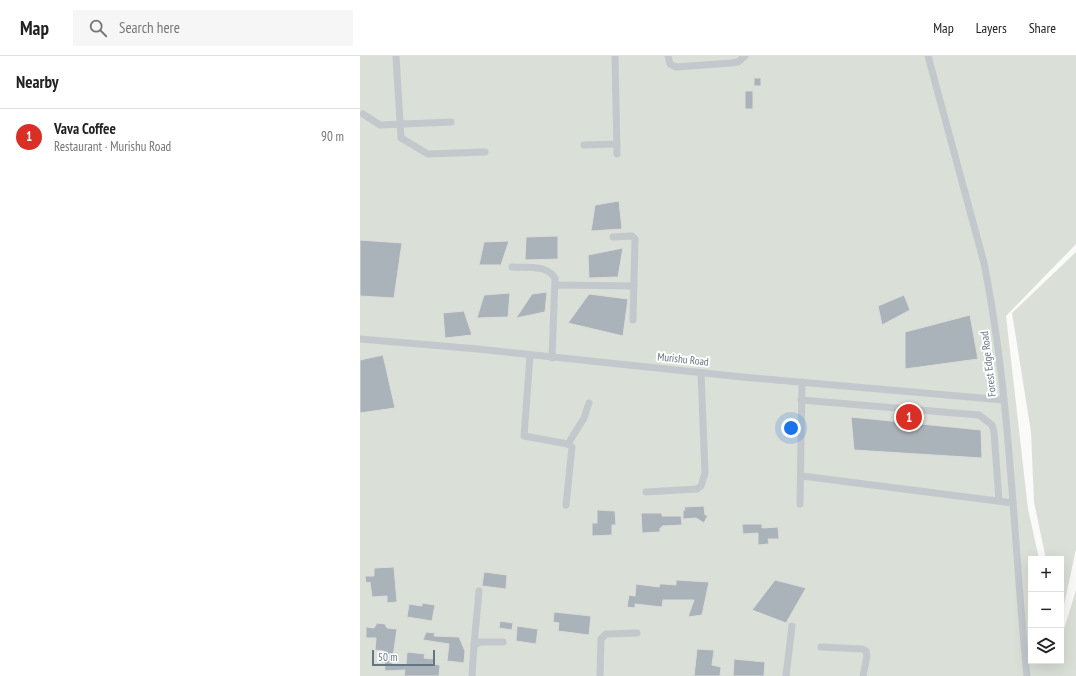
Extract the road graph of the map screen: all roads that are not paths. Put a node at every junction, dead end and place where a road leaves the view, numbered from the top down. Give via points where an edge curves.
1 (396, 56) edge
2 (615, 56) edge
3 (668, 56) edge
4 (745, 56) edge
5 (928, 56) edge
6 (363, 114) dead end
7 (451, 122) dead end
8 (399, 125) junction
9 (617, 144) junction
10 (584, 145) dead end
11 (485, 152) dead end
12 (617, 154) dead end
13 (613, 237) dead end
14 (512, 267) dead end
15 (556, 285) junction
16 (634, 286) junction
17 (633, 320) dead end
18 (360, 339) edge
19 (530, 356) junction
20 (552, 358) junction
21 (701, 372) junction
22 (802, 382) junction
23 (801, 400) junction
24 (1004, 400) junction
25 (590, 403) dead end
26 (568, 444) junction
27 (802, 476) junction
28 (646, 492) dead end
29 (999, 501) junction
30 (1012, 503) junction
31 (800, 504) dead end
32 (566, 505) dead end
33 (479, 591) dead end
34 (792, 626) dead end
35 (637, 633) dead end
36 (503, 642) dead end
37 (474, 644) junction
38 (821, 647) dead end
39 (472, 676) edge
40 (600, 676) edge
41 (786, 676) edge
42 (863, 676) edge
43 (1027, 676) edge

1 - 8 street
2 - 9 street
3 - 4 street via 670,64 676,68 738,62
5 - 24 street, Forest Edge Road via 984,263 991,297
6 - 8 street via 380,125
7 - 8 street
8 - 11 street via 401,138 428,154
9 - 10 street
9 - 12 street
13 - 16 street via 635,238
14 - 15 street via 546,269 551,272
15 - 16 street
15 - 20 street
16 - 17 street
18 - 19 street, Murishu Road
19 - 20 street, Murishu Road
19 - 26 street via 524,436
20 - 21 street, Murishu Road
21 - 22 street, Murishu Road
21 - 28 street via 704,473 701,486 698,489
22 - 23 street
22 - 24 street, Murishu Road
23 - 27 street
23 - 29 street via 979,415 992,424 994,432
24 - 30 street, Forest Edge Road
25 - 26 street
26 - 32 street via 572,451
27 - 29 street
27 - 31 street
29 - 30 street
30 - 43 street, Forest Edge Road
33 - 37 street
34 - 41 street
35 - 40 street via 606,634 602,639
36 - 37 street
37 - 39 street
38 - 42 street via 866,651

